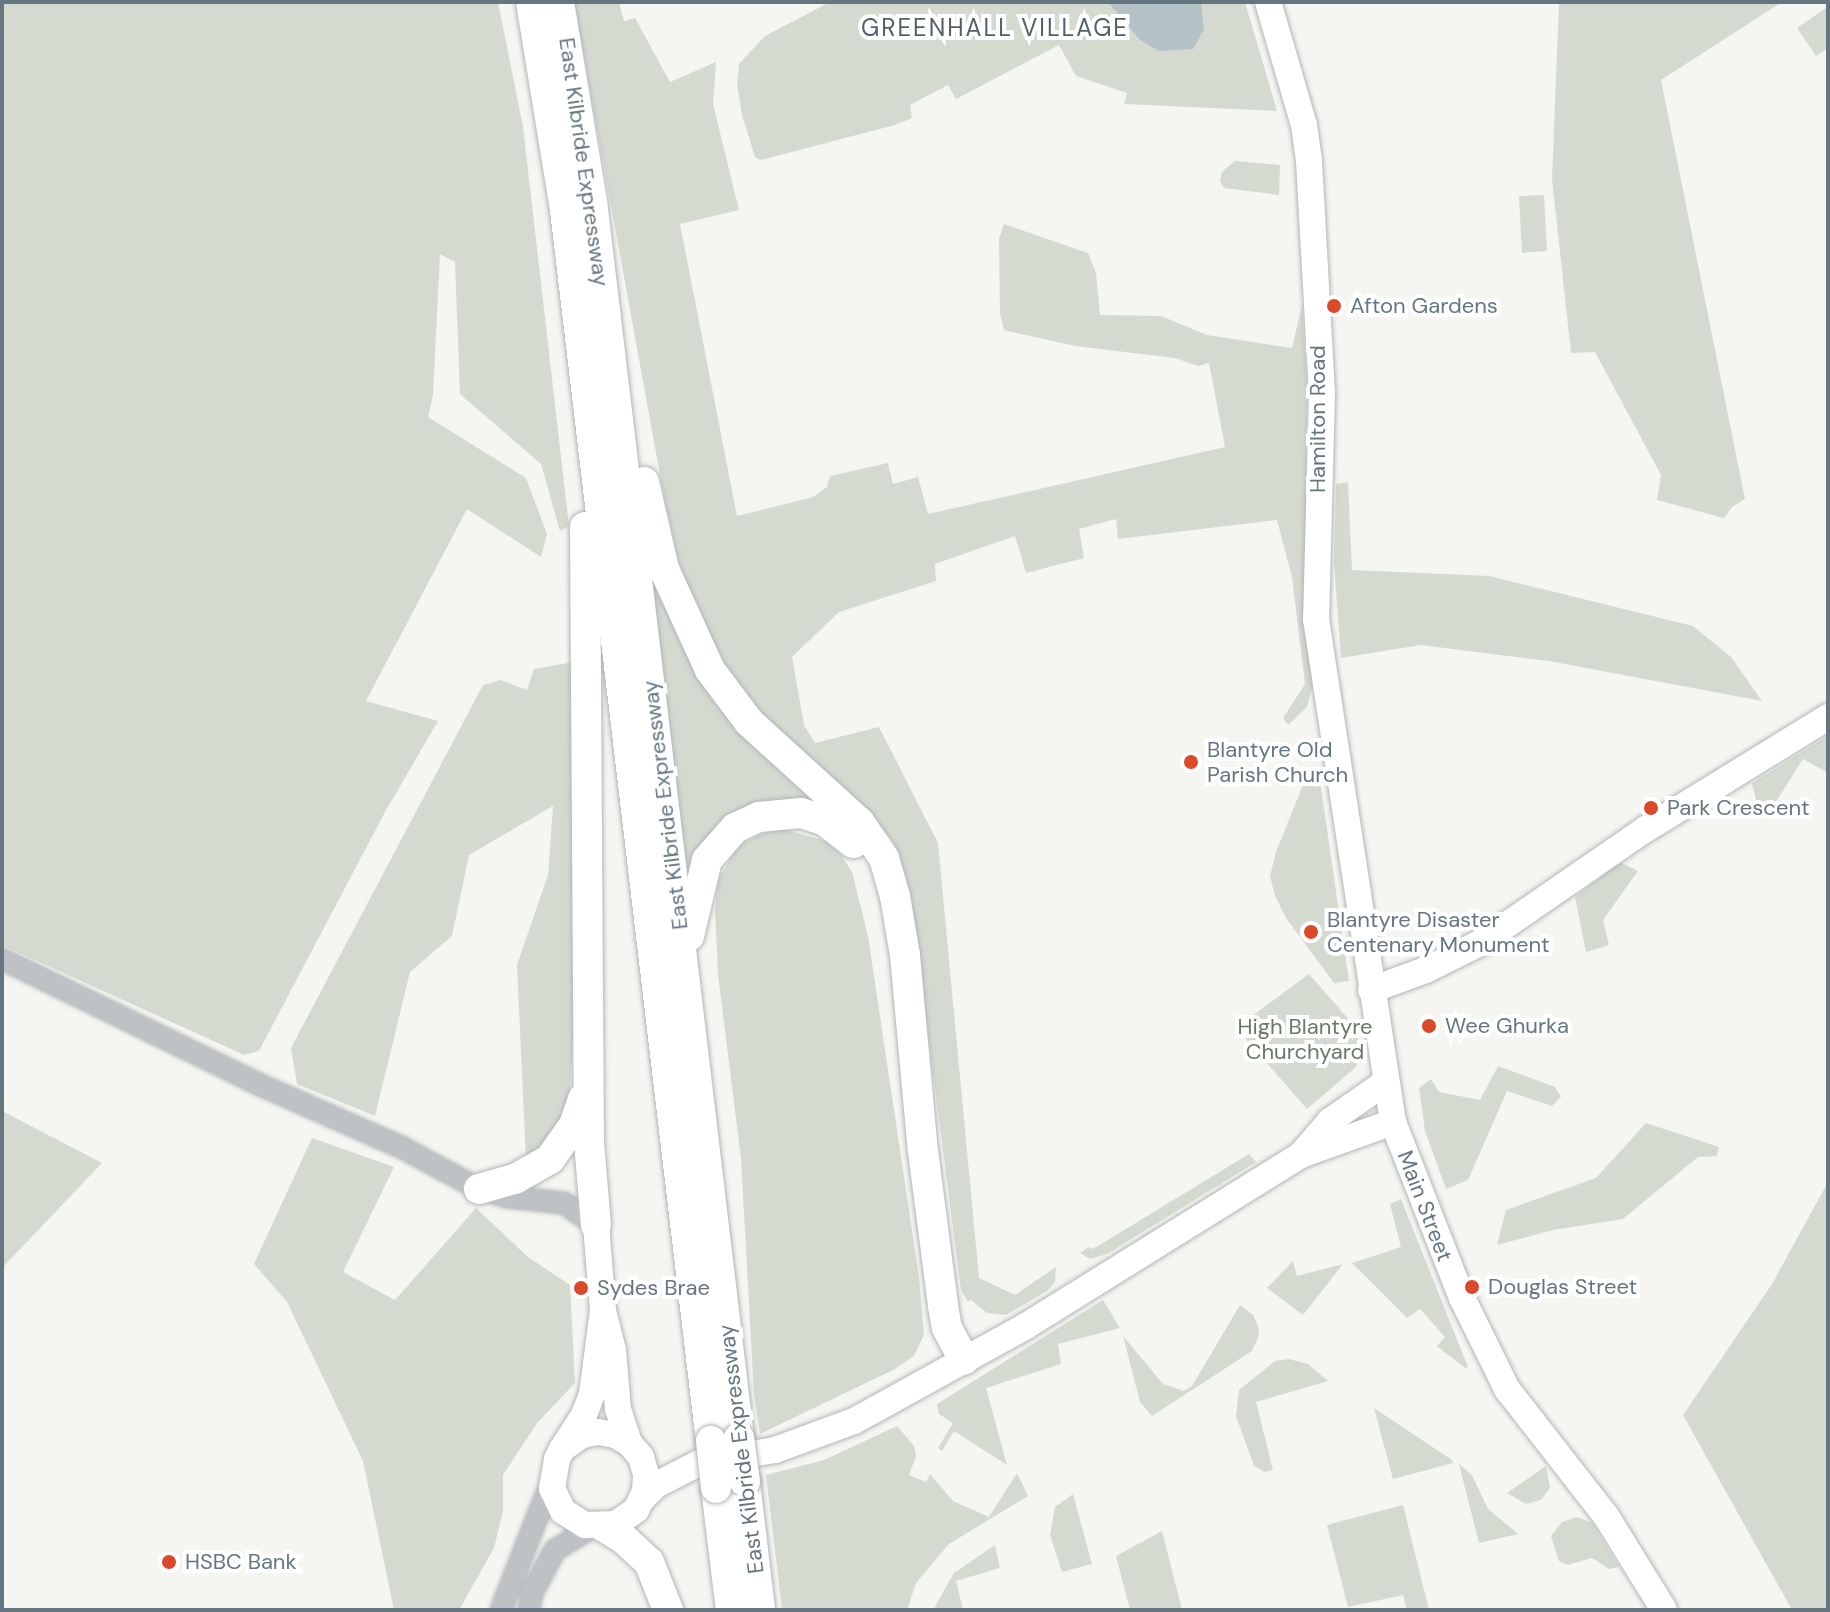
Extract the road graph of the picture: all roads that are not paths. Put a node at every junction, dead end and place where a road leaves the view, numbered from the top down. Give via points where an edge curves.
1 (531, 2) edge
2 (559, 2) edge
3 (1268, 2) edge
4 (592, 201) junction
5 (581, 349) junction
6 (1828, 717) edge
7 (1337, 744) joint
8 (2, 959) edge
9 (684, 967) junction
10 (1371, 990) junction
11 (589, 1073) junction
12 (1386, 1082) junction
13 (1393, 1122) junction
14 (923, 1151) junction
15 (1301, 1155) junction
16 (479, 1189) junction
17 (596, 1225) junction
18 (603, 1311) junction
19 (964, 1360) junction
20 (632, 1446) junction
21 (562, 1449) junction
22 (722, 1462) junction
23 (552, 1479) junction
24 (642, 1499) junction
25 (599, 1527) junction
26 (501, 1610) edge
27 (529, 1610) edge
28 (668, 1610) edge
29 (731, 1610) edge
30 (760, 1610) edge
31 (1664, 1610) edge

1 - 5 highway, East Kilbride Expressway via 553,123
2 - 4 highway, East Kilbride Expressway
3 - 7 main road, Hamilton Road via 1304,125 1309,161 1322,393 1316,619
4 - 9 highway, East Kilbride Expressway
4 - 14 highway via 647,499 679,608 710,670 749,722 860,823 884,858 905,955
5 - 11 highway via 575,411 587,581
5 - 22 highway, East Kilbride Expressway
6 - 10 main road via 1646,829 1482,942
7 - 10 main road, Main Street
8 - 16 street
9 - 14 highway via 699,881 725,835 759,817 788,812 814,816 840,830 873,879
9 - 22 highway, East Kilbride Expressway
10 - 12 main road, Main Street
11 - 16 highway via 581,1108 559,1151 531,1172
11 - 17 highway
12 - 13 main road, Main Street
12 - 15 main road via 1330,1121
13 - 15 main road
13 - 31 main road, Main Street via 1462,1298 1507,1389 1606,1516
14 - 19 highway via 945,1317
15 - 19 main road
16 - 17 street via 564,1203
17 - 18 main road
18 - 20 main road via 618,1409
18 - 21 main road via 592,1394
19 - 22 main road via 867,1415 775,1450
20 - 21 main road via 598,1432 582,1435
20 - 22 main road
20 - 24 main road via 646,1474
21 - 23 main road
22 - 24 main road via 656,1485
22 - 29 highway, East Kilbride Expressway
22 - 30 highway, East Kilbride Expressway
23 - 25 main road via 563,1511 577,1522
23 - 26 street
24 - 25 main road via 627,1518
25 - 27 street via 555,1550 532,1593
25 - 28 highway via 624,1539 649,1562

